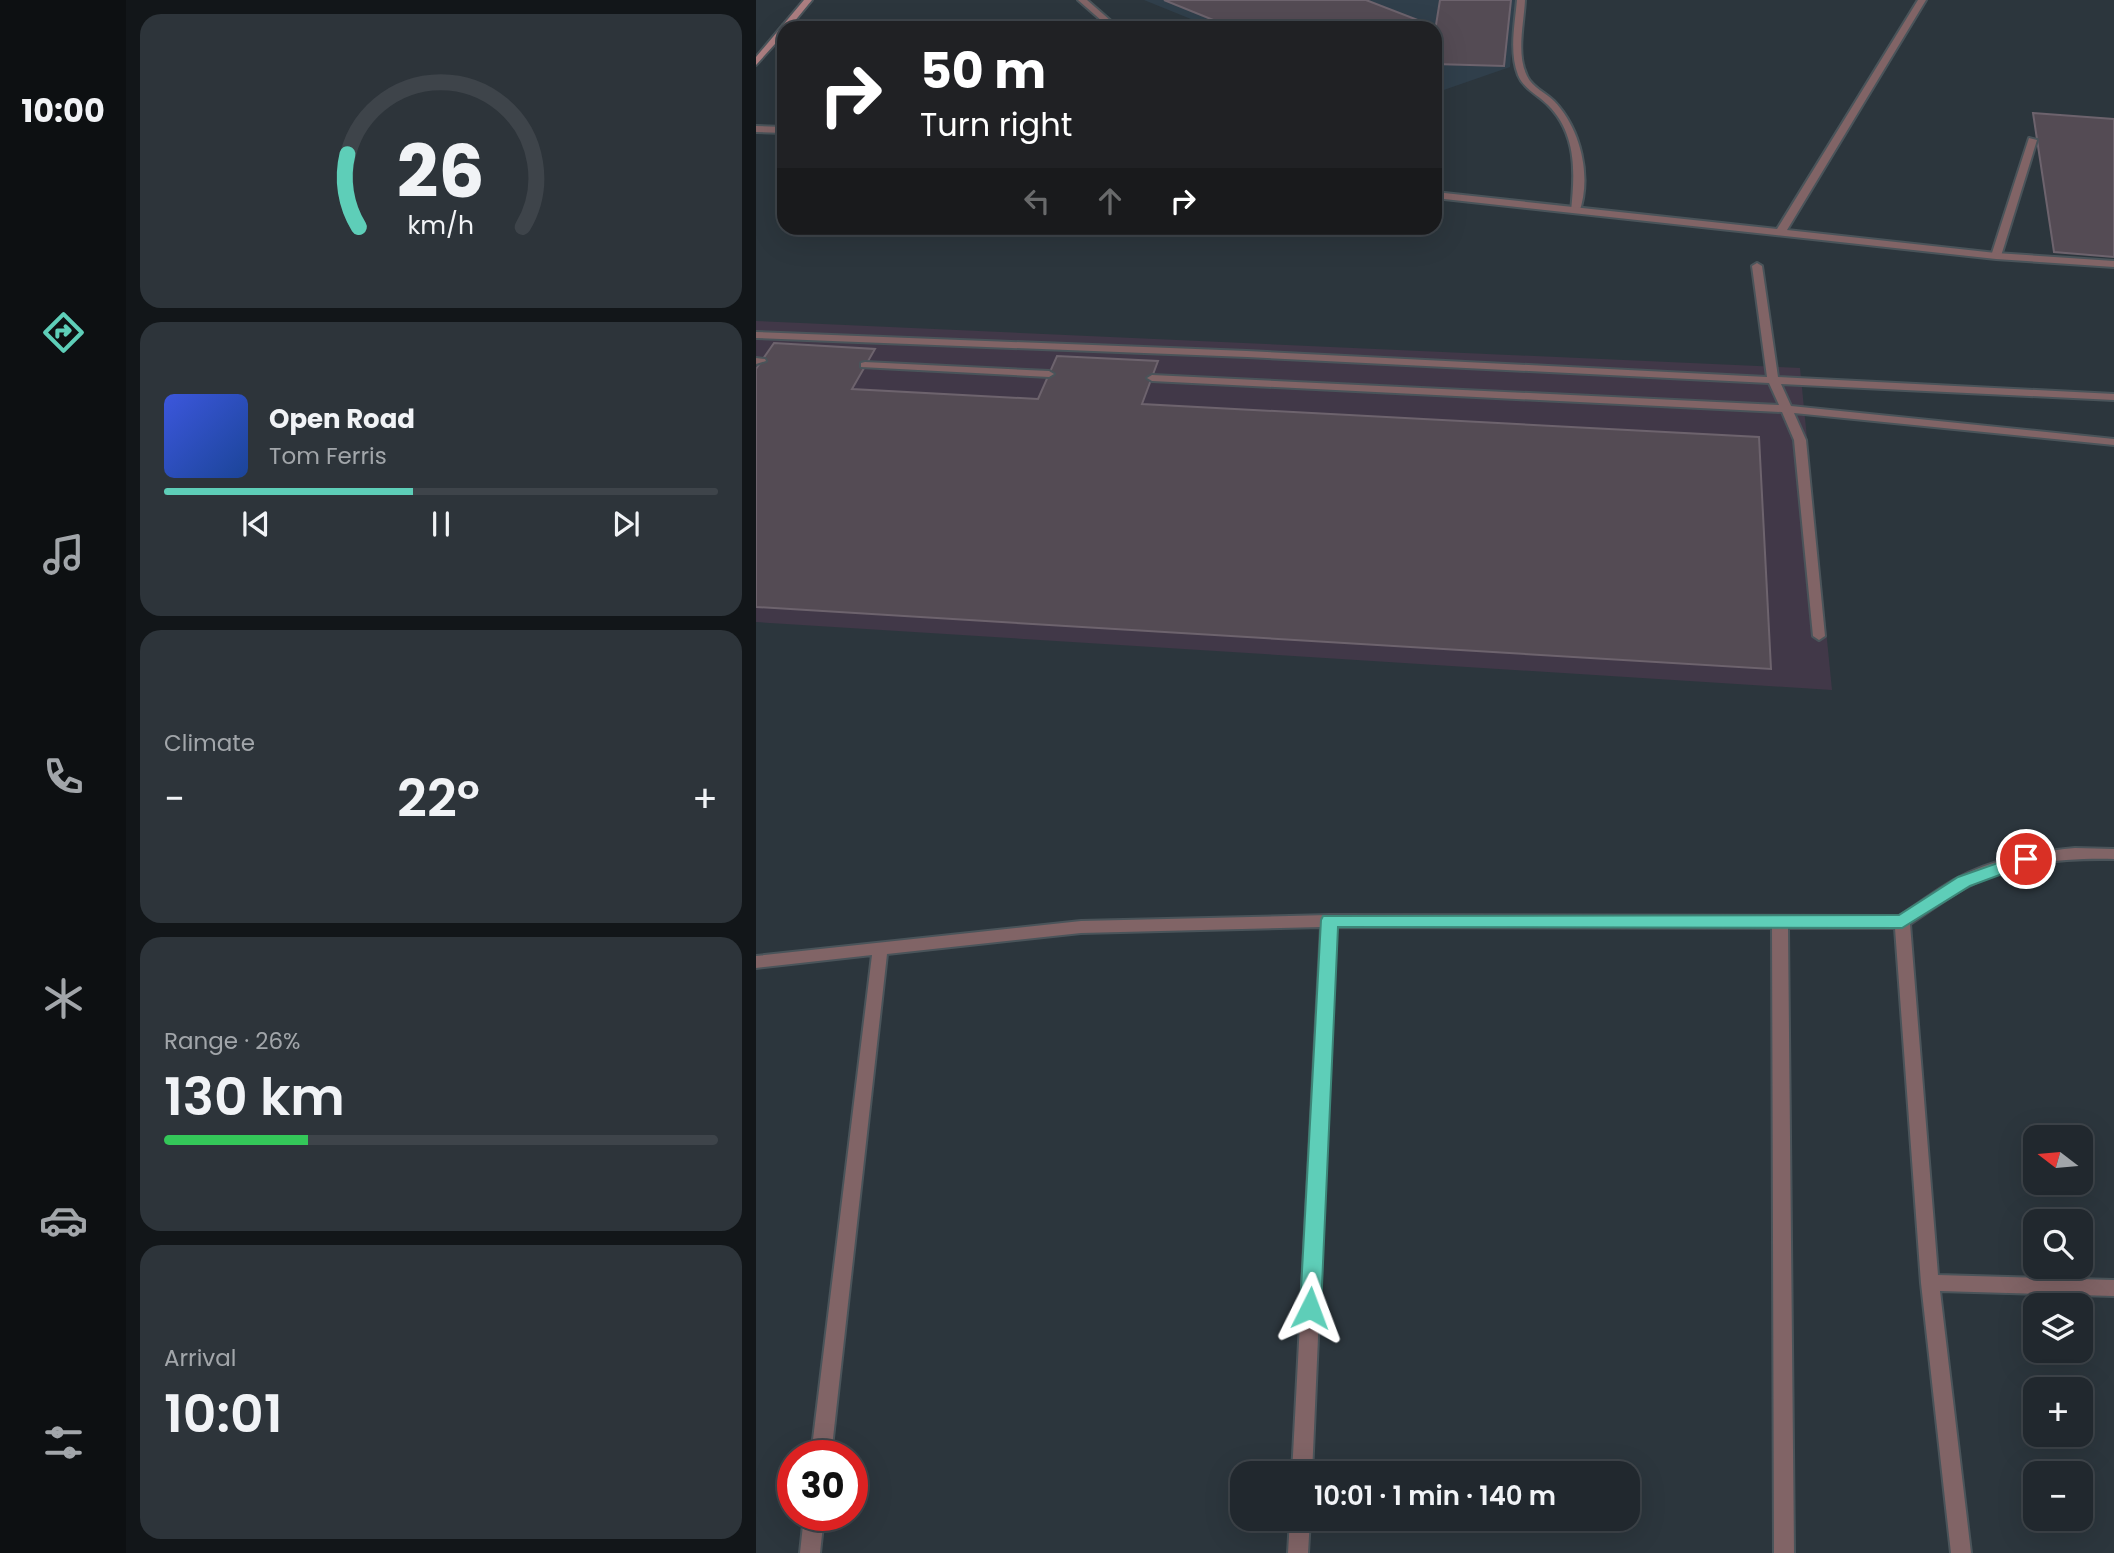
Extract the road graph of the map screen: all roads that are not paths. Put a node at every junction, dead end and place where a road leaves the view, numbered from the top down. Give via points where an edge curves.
1 (808, 0) edge
2 (1082, 0) edge
3 (1521, 0) edge
4 (1922, 0) edge
5 (790, 21) edge
6 (1107, 21) edge
7 (777, 37) edge
8 (756, 62) edge
9 (756, 129) edge
10 (777, 130) edge
11 (2032, 140) dead end
12 (1442, 196) edge
13 (1576, 211) junction
14 (1780, 233) junction
15 (1996, 256) junction
16 (2114, 264) edge
17 (1757, 266) dead end
18 (756, 335) edge
19 (865, 365) dead end
20 (1049, 374) dead end
21 (1152, 378) dead end
22 (1773, 379) junction
23 (2114, 397) edge
24 (1787, 409) junction
25 (2114, 442) edge
26 (1819, 636) dead end
27 (2114, 854) edge
28 (1329, 920) junction
29 (1780, 922) junction
30 (1902, 922) junction
31 (880, 949) junction
32 (756, 962) edge
33 (1930, 1283) junction
34 (2114, 1288) edge
35 (823, 1440) edge
36 (1303, 1461) edge
37 (812, 1531) edge
38 (1299, 1531) edge
39 (810, 1553) edge
40 (1298, 1553) edge
41 (1784, 1553) edge
42 (1961, 1553) edge

1 - 5 main road
2 - 6 street
3 - 13 street via 1518,62 1523,79 1553,106 1572,133 1580,161
4 - 14 street
7 - 8 main road
9 - 10 street
11 - 15 street
12 - 13 street
13 - 14 street
14 - 15 street
15 - 16 street
17 - 22 street
18 - 22 street
19 - 20 street
21 - 24 street
22 - 23 street
22 - 24 street
24 - 25 street
24 - 26 street via 1800,440
27 - 30 street via 2085,852 2026,859 1964,881
28 - 29 street
28 - 31 street via 1081,927
28 - 36 street
29 - 30 street
29 - 41 street
30 - 33 street
31 - 32 street
31 - 35 street
33 - 34 street
33 - 42 street
37 - 39 street
38 - 40 street

